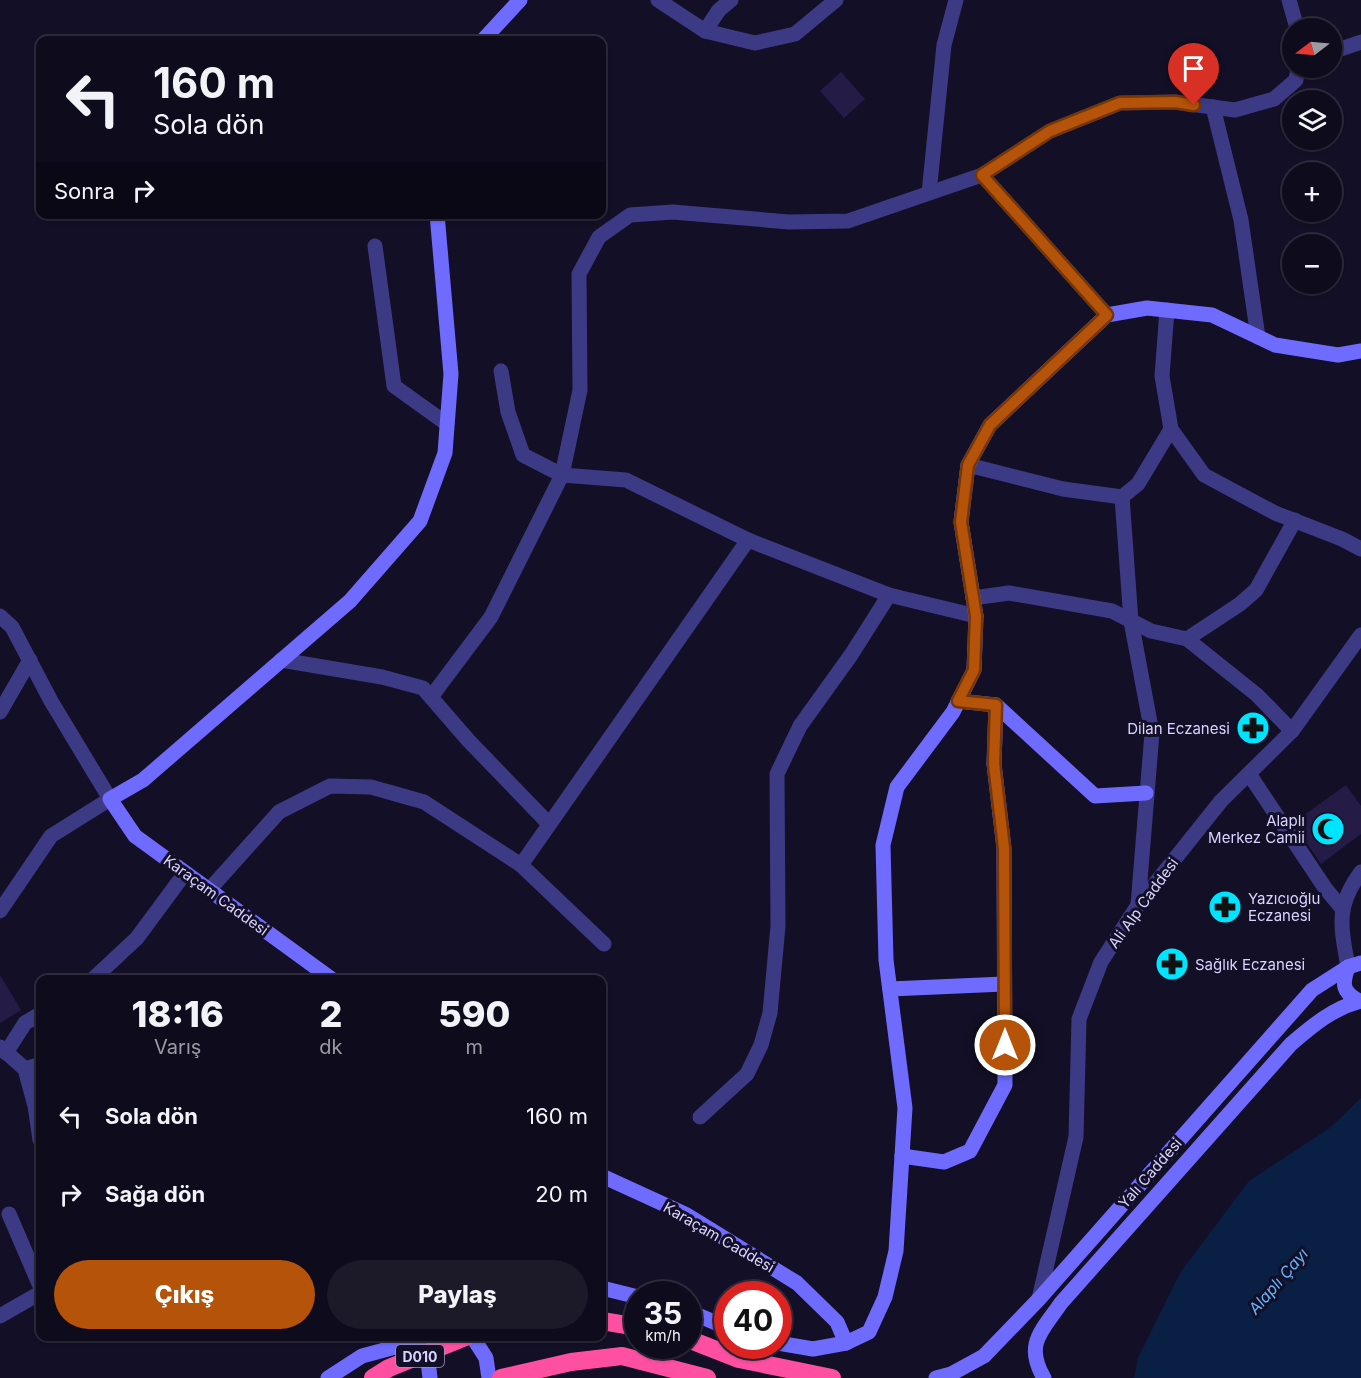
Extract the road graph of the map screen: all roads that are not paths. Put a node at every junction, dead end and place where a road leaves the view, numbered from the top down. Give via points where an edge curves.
1 (520, 0) edge
2 (658, 0) edge
3 (731, 0) edge
4 (956, 0) edge
5 (1289, 0) edge
6 (827, 3) edge
7 (1294, 18) edge
8 (705, 31) junction
9 (487, 36) edge
10 (1361, 42) edge
11 (1342, 49) edge
12 (1296, 78) edge
13 (1213, 107) junction
14 (982, 175) junction
15 (929, 193) junction
16 (437, 219) edge
17 (375, 246) dead end
18 (1167, 310) junction
19 (1107, 315) junction
20 (1258, 337) junction
21 (1361, 351) edge
22 (501, 371) dead end
23 (447, 424) junction
24 (1171, 429) junction
25 (968, 465) junction
26 (562, 475) junction
27 (1122, 497) junction
28 (1295, 520) junction
29 (748, 540) junction
30 (1361, 549) edge
31 (889, 595) junction
32 (973, 598) junction
33 (0, 616) edge
34 (976, 616) junction
35 (1131, 621) junction
36 (1361, 635) edge
37 (1187, 639) junction
38 (30, 660) junction
39 (281, 660) junction
40 (431, 697) junction
41 (958, 701) junction
42 (996, 705) junction
43 (0, 712) edge
44 (1292, 731) junction
45 (1249, 774) junction
46 (1146, 793) junction
47 (110, 799) junction
48 (549, 824) junction
49 (521, 864) junction
50 (1361, 872) edge
51 (186, 873) junction
52 (209, 890) junction
53 (1344, 902) junction
54 (1138, 905) junction
55 (0, 911) edge
56 (604, 944) dead end
57 (1354, 965) edge
58 (97, 975) edge
59 (326, 975) edge
60 (1004, 984) junction
61 (890, 989) junction
62 (1360, 1001) edge
63 (36, 1016) edge
64 (3, 1050) edge
65 (36, 1065) edge
66 (25, 1069) junction
67 (36, 1113) edge
68 (700, 1117) dead end
69 (902, 1156) junction
70 (606, 1178) edge
71 (9, 1214) dead end
72 (36, 1277) edge
73 (606, 1289) edge
74 (624, 1294) edge
75 (36, 1295) edge
76 (1039, 1299) junction
77 (0, 1316) edge
78 (606, 1322) edge
79 (624, 1325) edge
80 (474, 1341) edge
81 (432, 1343) edge
82 (846, 1343) junction
83 (702, 1344) edge
84 (792, 1345) edge
85 (328, 1378) edge
86 (373, 1378) edge
87 (430, 1378) edge
88 (489, 1378) edge
89 (501, 1378) edge
90 (707, 1378) edge
91 (832, 1378) edge
92 (936, 1378) edge
93 (1044, 1378) edge

1 - 9 street
2 - 8 street
3 - 8 street
4 - 15 street via 944,45
5 - 7 street
6 - 8 street via 795,34 755,43
10 - 11 street
12 - 13 street via 1274,99 1235,110
13 - 14 street via 1175,102 1120,103 1050,131
13 - 20 street via 1241,220
14 - 15 street
14 - 19 street
15 - 26 street via 848,221 789,222 673,212 630,215 599,237 579,274 580,390
16 - 23 street via 451,374
17 - 23 street via 394,386
18 - 19 street via 1147,308
18 - 20 street via 1212,315
18 - 24 street via 1162,376
19 - 25 street via 990,425
20 - 21 street via 1275,345 1338,355
22 - 26 street via 508,412 523,455
23 - 39 street via 445,453 420,521 350,601
24 - 27 street via 1138,484
24 - 28 street via 1204,475
25 - 27 street via 1063,489
25 - 32 street via 961,522
26 - 29 street via 626,480
26 - 40 street via 491,616
27 - 35 street
28 - 30 street
28 - 37 street via 1256,590
29 - 31 street
29 - 48 street
31 - 34 street
31 - 68 street via 800,726 777,774 778,926 770,1013 747,1074
32 - 34 street
32 - 35 street via 1009,593 1112,611
33 - 38 street via 12,627
34 - 41 street via 974,670
35 - 37 street via 1151,631
35 - 46 street via 1152,733
36 - 44 street, Ali Alp Caddesi
37 - 44 street via 1257,695
38 - 43 street
38 - 47 street
39 - 40 street via 382,677 423,688
39 - 47 street via 143,780
40 - 48 street
41 - 42 street
41 - 61 street via 897,787 883,845
42 - 46 street via 1095,796
42 - 60 street via 994,764 1004,848
44 - 45 street, Ali Alp Caddesi
45 - 53 street via 1324,888 1340,906
45 - 54 street, Ali Alp Caddesi via 1221,801
46 - 54 street
47 - 51 street, Karaçam Caddesi via 135,836
47 - 55 street via 51,836
48 - 49 street
49 - 52 street via 424,802 371,787 330,786 279,812
49 - 56 street
50 - 53 street
51 - 52 street, Karaçam Caddesi
51 - 58 street via 137,938
52 - 59 street, Karaçam Caddesi
53 - 57 street via 1341,924
54 - 76 street, Ali Alp Caddesi via 1101,962 1079,1019 1076,1137
57 - 62 street via 1343,979 1350,996
57 - 76 street, Yalı Caddesi via 1312,990
60 - 61 street
60 - 69 street via 1005,1085 970,1151 944,1161
61 - 69 street via 905,1108
62 - 93 street, Yalı Caddesi via 1335,1010 1291,1044 1061,1303 1036,1339 1035,1363
63 - 64 street via 25,1023
64 - 66 street
65 - 66 street
66 - 67 street
69 - 82 street via 896,1251 885,1297 869,1332
70 - 82 street, Karaçam Caddesi via 685,1214 797,1284 837,1322
71 - 72 street
73 - 74 street
75 - 77 street
76 - 92 street, Yalı Caddesi via 984,1356
78 - 79 highway
80 - 88 street via 486,1358
81 - 85 street via 362,1356
81 - 86 highway, D010
81 - 87 street
82 - 84 street via 813,1349
83 - 91 highway via 740,1359
89 - 90 highway via 571,1362 622,1356

